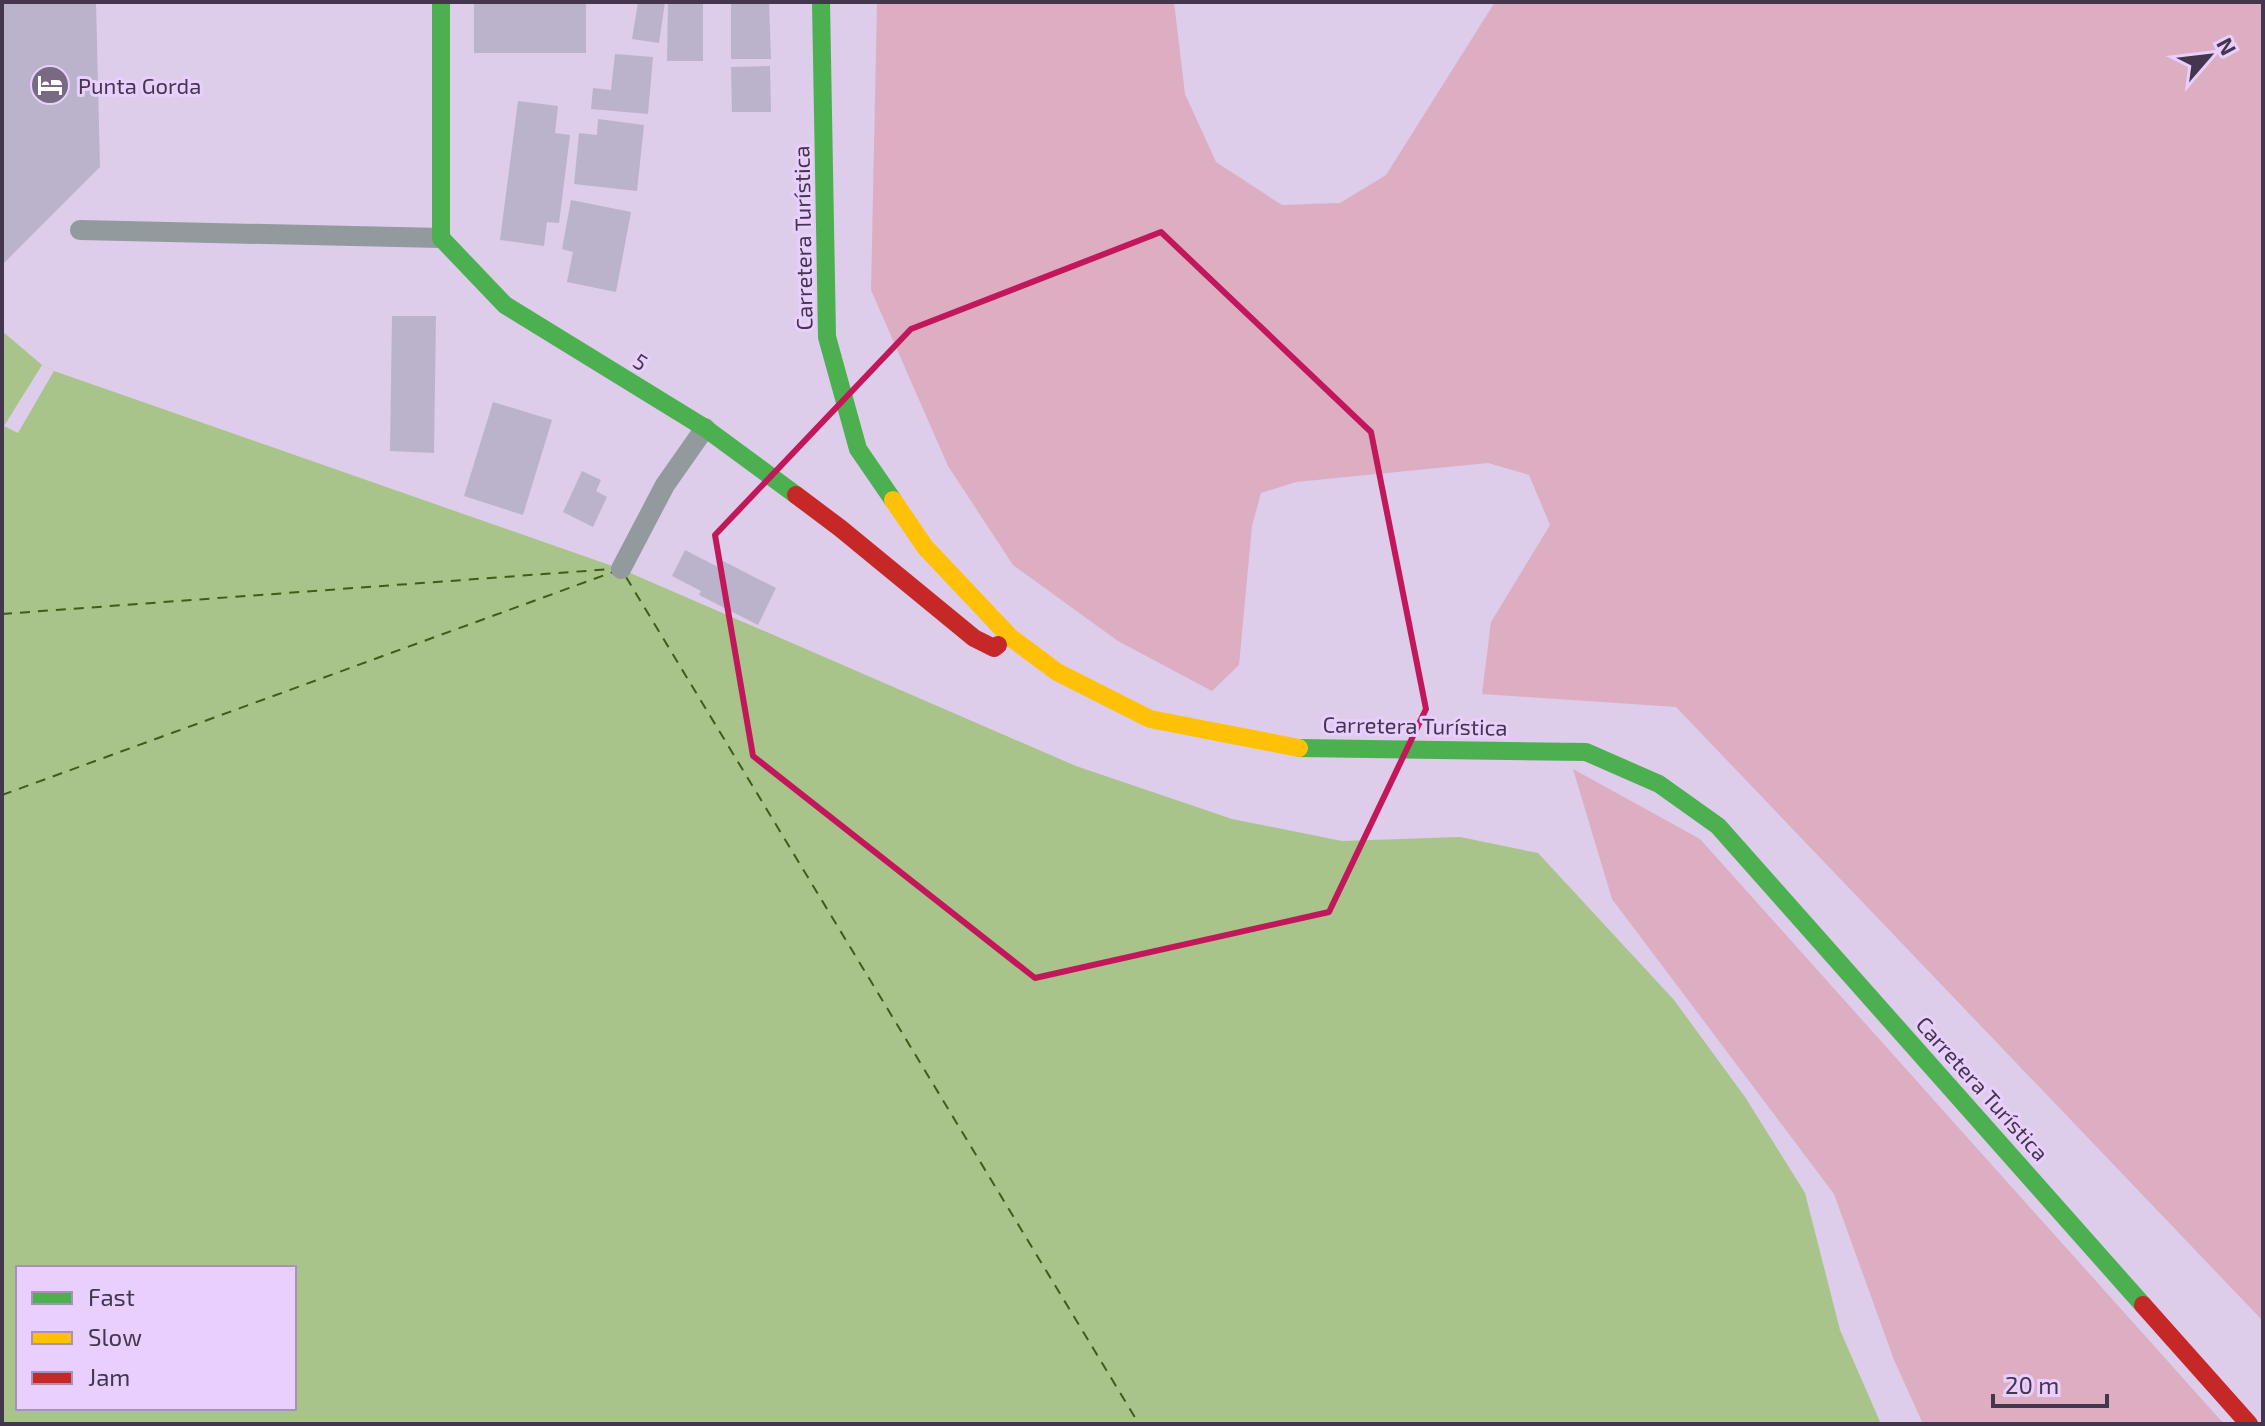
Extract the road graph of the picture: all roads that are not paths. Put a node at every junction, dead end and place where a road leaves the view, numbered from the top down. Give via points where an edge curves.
1 (441, 2) edge
2 (821, 2) edge
3 (80, 230) dead end
4 (441, 238) junction
5 (705, 428) junction
6 (621, 569) dead end
7 (1010, 637) junction
8 (2249, 1424) edge

1 - 4 main road
2 - 7 main road, Carretera Turística via 827,337 858,449 925,547
3 - 4 lane
4 - 5 main road, 5 via 505,305
5 - 6 lane via 665,485
5 - 7 main road, 5 via 840,528 974,638 994,648
7 - 8 main road, Carretera Turística via 1057,672 1150,719 1296,748 1586,752 1659,784 1718,826

